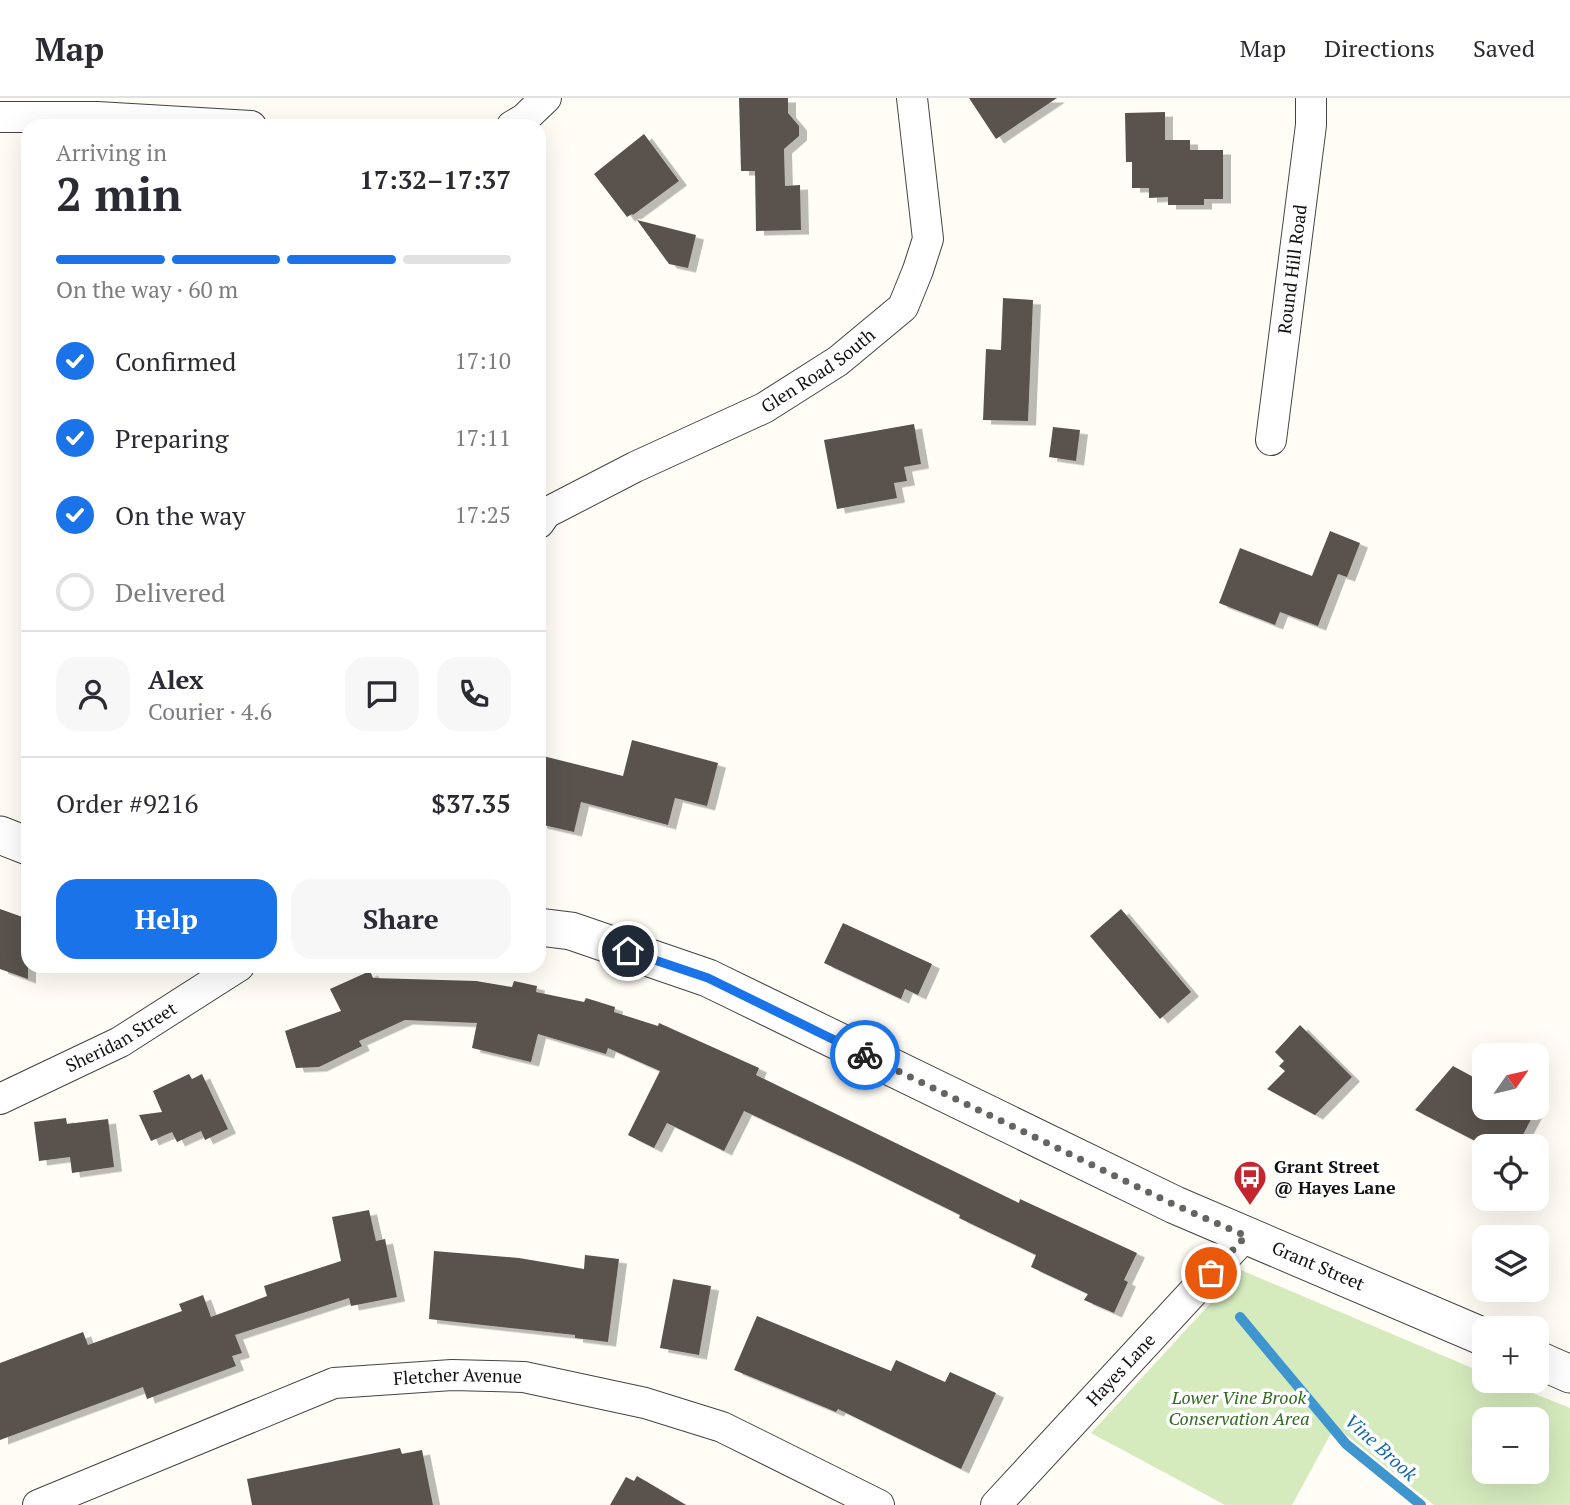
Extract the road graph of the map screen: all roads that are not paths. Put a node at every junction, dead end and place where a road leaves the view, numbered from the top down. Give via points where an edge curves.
1 (546, 98) edge
2 (912, 98) edge
3 (1311, 98) edge
4 (200, 110) edge
5 (0, 117) edge
6 (229, 119) edge
7 (524, 119) edge
8 (1271, 440) dead end
9 (546, 513) edge
10 (0, 835) edge
11 (21, 843) edge
12 (546, 928) edge
13 (228, 973) edge
14 (0, 1099) edge
15 (1246, 1236) junction
16 (1472, 1332) edge
17 (1549, 1365) edge
18 (1570, 1374) edge
19 (38, 1505) edge
20 (879, 1505) edge
21 (996, 1505) edge

1 - 7 street
2 - 9 street, Glen Road South via 928,239 903,307 838,361 764,408
3 - 8 street, Round Hill Road
4 - 5 street
4 - 6 street
10 - 11 street
12 - 15 street, Grant Street via 571,931 708,978
13 - 14 street, Sheridan Street via 120,1042
15 - 16 street, Grant Street
15 - 21 street, Hayes Lane
17 - 18 street
19 - 20 street, Fletcher Avenue via 334,1383 452,1375 524,1377 635,1400 722,1427

